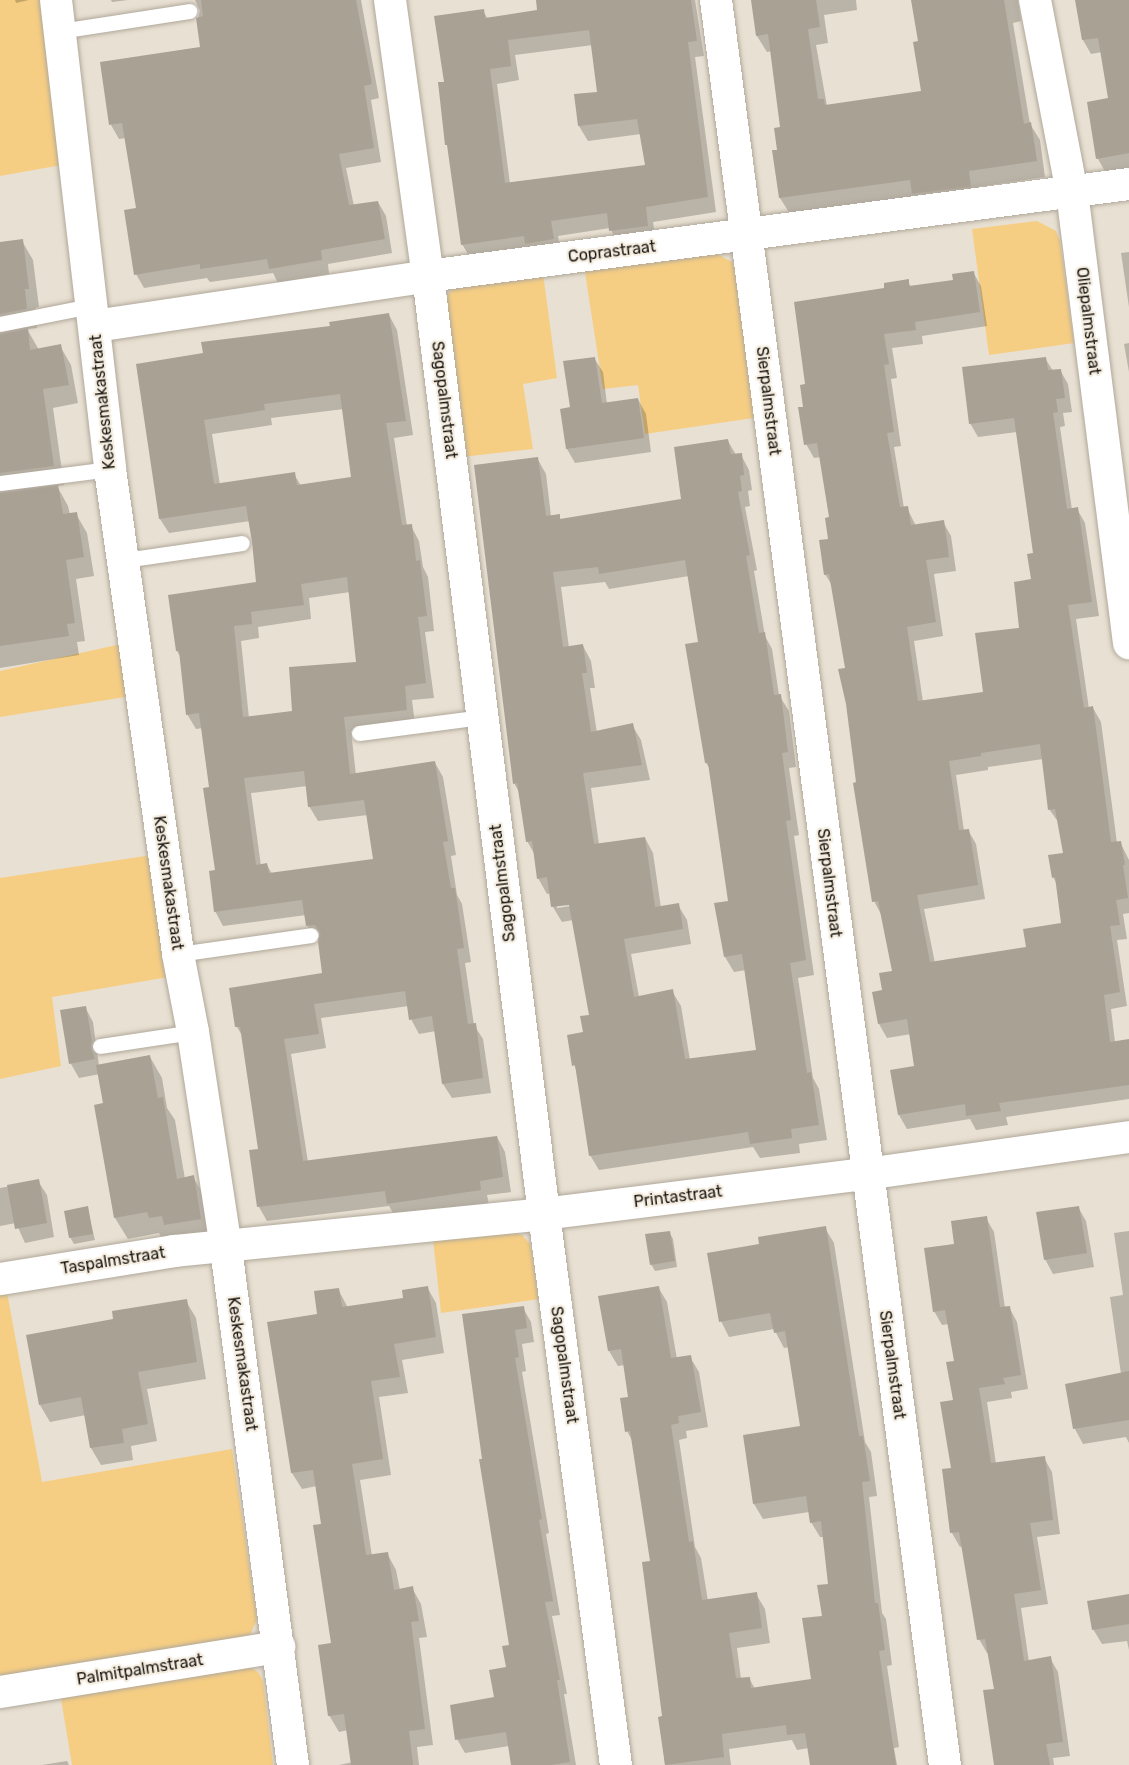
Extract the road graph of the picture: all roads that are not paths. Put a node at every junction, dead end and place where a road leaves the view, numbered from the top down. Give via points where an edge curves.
1 (56, 0) edge
2 (390, 0) edge
3 (716, 0) edge
4 (1035, 0) edge
5 (189, 11) dead end
6 (60, 31) junction
7 (1129, 184) edge
8 (1071, 192) junction
9 (747, 236) junction
10 (428, 276) junction
11 (93, 316) junction
12 (0, 324) edge
13 (110, 469) junction
14 (0, 483) edge
15 (242, 543) dead end
16 (124, 560) junction
17 (1129, 643) edge
18 (483, 717) junction
19 (359, 733) dead end
20 (311, 935) dead end
21 (178, 954) junction
22 (193, 1032) junction
23 (100, 1046) dead end
24 (1129, 1137) edge
25 (866, 1174) junction
26 (544, 1214) junction
27 (226, 1248) junction
28 (0, 1279) edge
29 (279, 1647) junction
30 (0, 1692) edge
31 (293, 1765) edge
32 (616, 1765) edge
33 (945, 1765) edge

1 - 6 street, Keskesmakastraat
2 - 10 street, Sagopalmstraat
3 - 9 street, Sierpalmstraat
4 - 8 street, Oliepalmstraat
5 - 6 lane
6 - 11 street, Keskesmakastraat
7 - 8 street, Coprastraat
8 - 9 street, Coprastraat
8 - 17 street, Oliepalmstraat
9 - 10 street, Coprastraat
9 - 25 street, Sierpalmstraat
10 - 11 street, Coprastraat
10 - 18 street, Sagopalmstraat
11 - 12 lane
11 - 13 street, Keskesmakastraat
13 - 14 lane
13 - 16 street, Keskesmakastraat
15 - 16 lane
16 - 21 street, Keskesmakastraat
18 - 19 lane
18 - 26 street, Sagopalmstraat
20 - 21 lane
21 - 22 street, Keskesmakastraat
22 - 23 lane
22 - 27 street, Keskesmakastraat
24 - 25 street, Printastraat
25 - 26 street, Printastraat
25 - 33 street, Sierpalmstraat
26 - 27 street, Printastraat
26 - 32 street, Sagopalmstraat
27 - 28 street, Taspalmstraat via 174,1251
27 - 29 street, Keskesmakastraat
29 - 30 street, Palmitpalmstraat
29 - 31 street, Keskesmakastraat

